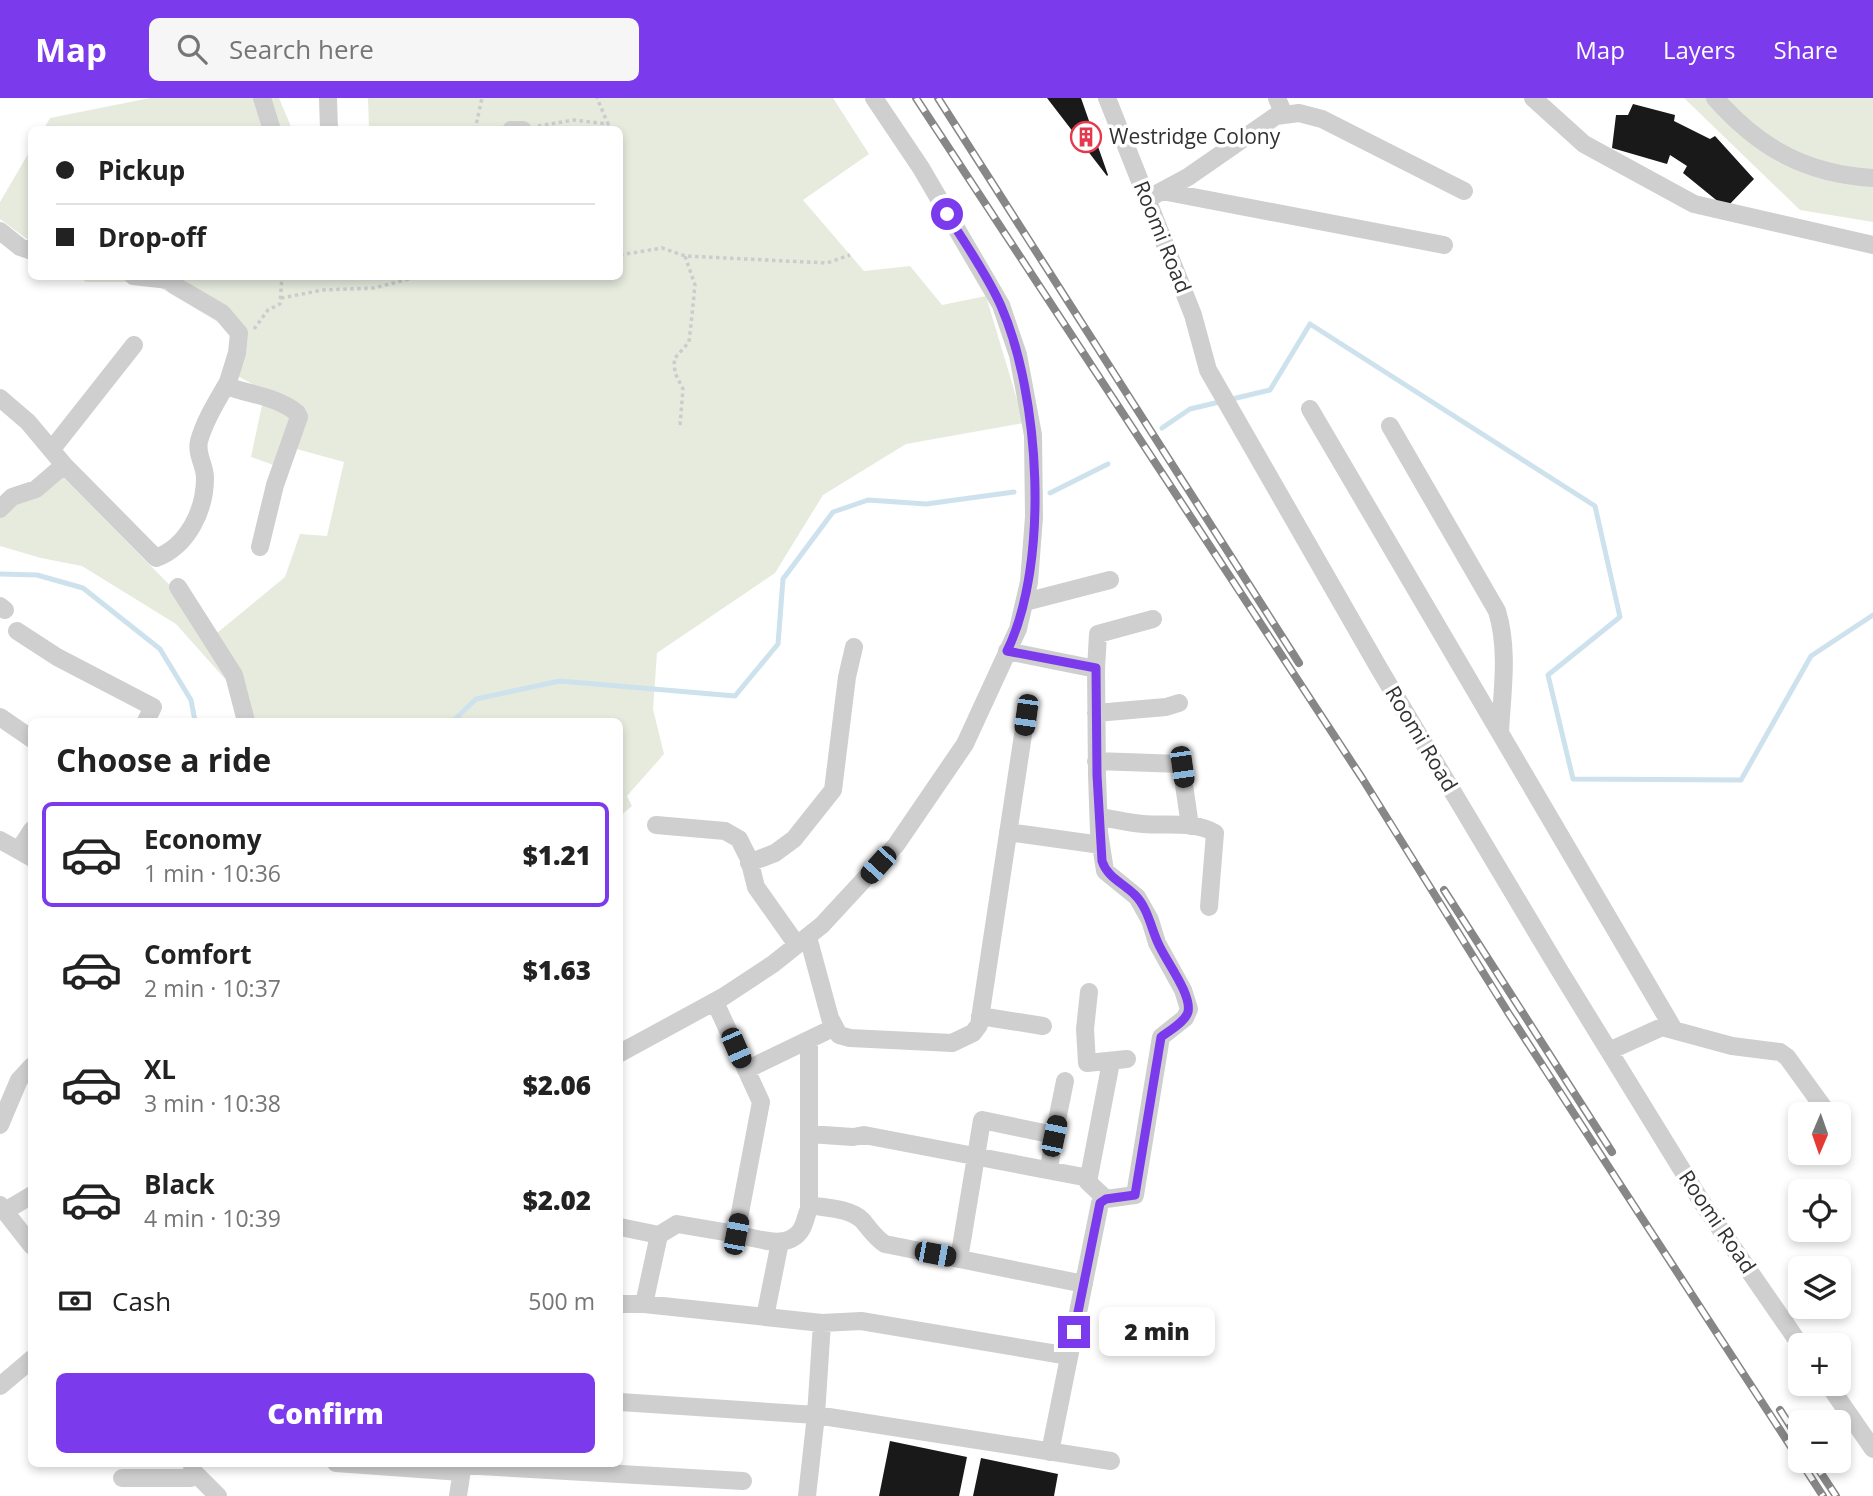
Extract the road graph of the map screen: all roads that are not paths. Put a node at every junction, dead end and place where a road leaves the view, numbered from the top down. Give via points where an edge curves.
1 (262, 98) edge
2 (328, 98) edge
3 (874, 98) edge
4 (1107, 98) edge
5 (1276, 98) edge
6 (1533, 98) edge
7 (1715, 98) edge
8 (1284, 115) junction
9 (271, 126) edge
10 (329, 126) edge
11 (1873, 178) edge
12 (1464, 191) dead end
13 (1155, 195) junction
14 (0, 231) edge
15 (1444, 245) dead end
16 (1873, 245) edge
17 (28, 250) edge
18 (169, 280) edge
19 (134, 345) dead end
20 (228, 382) junction
21 (0, 398) edge
22 (1310, 408) dead end
23 (1390, 426) dead end
24 (52, 449) junction
25 (64, 465) junction
26 (0, 509) edge
27 (260, 547) dead end
28 (1110, 580) dead end
29 (178, 587) dead end
30 (1025, 601) junction
31 (1153, 619) dead end
32 (17, 631) dead end
33 (854, 647) dead end
34 (1007, 651) junction
35 (1096, 668) junction
36 (1180, 703) dead end
37 (1096, 713) junction
38 (1026, 715) dead end
39 (0, 717) edge
40 (148, 718) edge
41 (245, 718) edge
42 (1500, 732) junction
43 (28, 735) edge
44 (1096, 761) junction
45 (1099, 817) junction
46 (656, 825) dead end
47 (1190, 826) junction
48 (1008, 832) junction
49 (0, 840) edge
50 (1101, 845) junction
51 (25, 854) edge
52 (749, 863) junction
53 (1209, 906) dead end
54 (802, 941) junction
55 (1089, 992) dead end
56 (715, 1002) junction
57 (980, 1016) junction
58 (1043, 1026) dead end
59 (833, 1028) junction
60 (1672, 1028) junction
61 (809, 1040) junction
62 (623, 1051) edge
63 (1609, 1051) junction
64 (28, 1070) edge
65 (746, 1070) junction
66 (1065, 1081) dead end
67 (1820, 1102) edge
68 (0, 1125) edge
69 (809, 1134) junction
70 (1054, 1136) junction
71 (976, 1157) junction
72 (1049, 1170) junction
73 (1089, 1178) junction
74 (28, 1197) edge
75 (1106, 1199) junction
76 (809, 1205) junction
77 (2, 1208) edge
78 (623, 1228) edge
79 (736, 1234) junction
80 (659, 1235) junction
81 (28, 1242) edge
82 (780, 1242) junction
83 (959, 1259) junction
84 (1084, 1284) junction
85 (623, 1304) edge
86 (644, 1304) junction
87 (765, 1318) junction
88 (822, 1324) junction
89 (1792, 1333) edge
90 (1069, 1356) junction
91 (28, 1362) edge
92 (0, 1386) edge
93 (1836, 1396) edge
94 (623, 1402) edge
95 (816, 1415) junction
96 (1873, 1449) edge
97 (1050, 1452) junction
98 (1111, 1461) dead end
99 (462, 1467) edge
100 (191, 1477) edge
101 (121, 1478) dead end
102 (743, 1481) dead end
103 (218, 1496) edge
104 (458, 1496) edge
105 (807, 1496) edge

1 - 9 street
2 - 10 street
3 - 30 street via 1001,305 1018,355 1033,435 1034,517
4 - 13 street, Roomi Road
5 - 8 street
6 - 16 street via 1584,144 1694,204
7 - 11 street via 1777,153 1823,170
8 - 12 street via 1299,113 1322,120
8 - 13 street
13 - 15 street
13 - 63 street, Roomi Road via 1208,370 1380,670
14 - 17 street
18 - 20 street via 222,313 237,328 237,353
19 - 24 street
20 - 25 street via 198,444 205,478 199,515 190,530 160,557
20 - 27 street via 230,387 291,408 299,417
21 - 24 street
22 - 42 street
23 - 42 street via 1497,611 1503,628
24 - 25 street
25 - 26 street via 36,489 12,497
28 - 30 street
29 - 41 street via 234,675
30 - 34 street
31 - 35 street via 1098,634
32 - 40 street via 153,707
33 - 52 street via 833,790 793,839 775,853
34 - 35 street
34 - 54 street via 965,744 897,845
35 - 37 street
36 - 37 street
37 - 44 street
38 - 48 street
39 - 43 street
42 - 60 street
44 - 45 street
44 - 47 street via 1181,764
45 - 47 street
45 - 50 street
46 - 52 street via 724,831 739,839
47 - 53 street via 1215,833
48 - 50 street
48 - 57 street
49 - 51 street
50 - 75 street via 1105,871 1137,897 1189,1009 1185,1018 1161,1037 1135,1195
52 - 54 street via 756,887
54 - 56 street
54 - 59 street
55 - 73 street via 1087,1063 1119,1061
56 - 62 street
56 - 65 street
57 - 58 street
57 - 59 street via 974,1033 952,1043 850,1038
59 - 61 street
60 - 63 street via 1662,1027
60 - 67 street via 1732,1046 1780,1052
61 - 65 street
61 - 69 street
63 - 89 street, Roomi Road via 1703,1204
64 - 68 street via 19,1080
65 - 79 street via 761,1102
66 - 70 street
69 - 71 street via 864,1135
69 - 76 street
70 - 71 street via 982,1120
70 - 72 street
71 - 72 street
71 - 83 street
72 - 73 street
73 - 75 street
74 - 77 street
75 - 84 street via 1100,1203
76 - 82 street via 800,1233
76 - 83 street via 854,1215 885,1244
77 - 81 street
78 - 80 street
79 - 80 street via 677,1224
79 - 82 street
80 - 86 street
82 - 87 street
83 - 84 street
84 - 90 street
85 - 86 street
86 - 87 street
87 - 88 street
88 - 90 street via 861,1321
88 - 95 street
90 - 97 street
91 - 92 street
93 - 96 street
94 - 95 street
95 - 97 street
95 - 105 street
97 - 98 street
99 - 102 street
99 - 104 street
100 - 101 street
100 - 103 street

